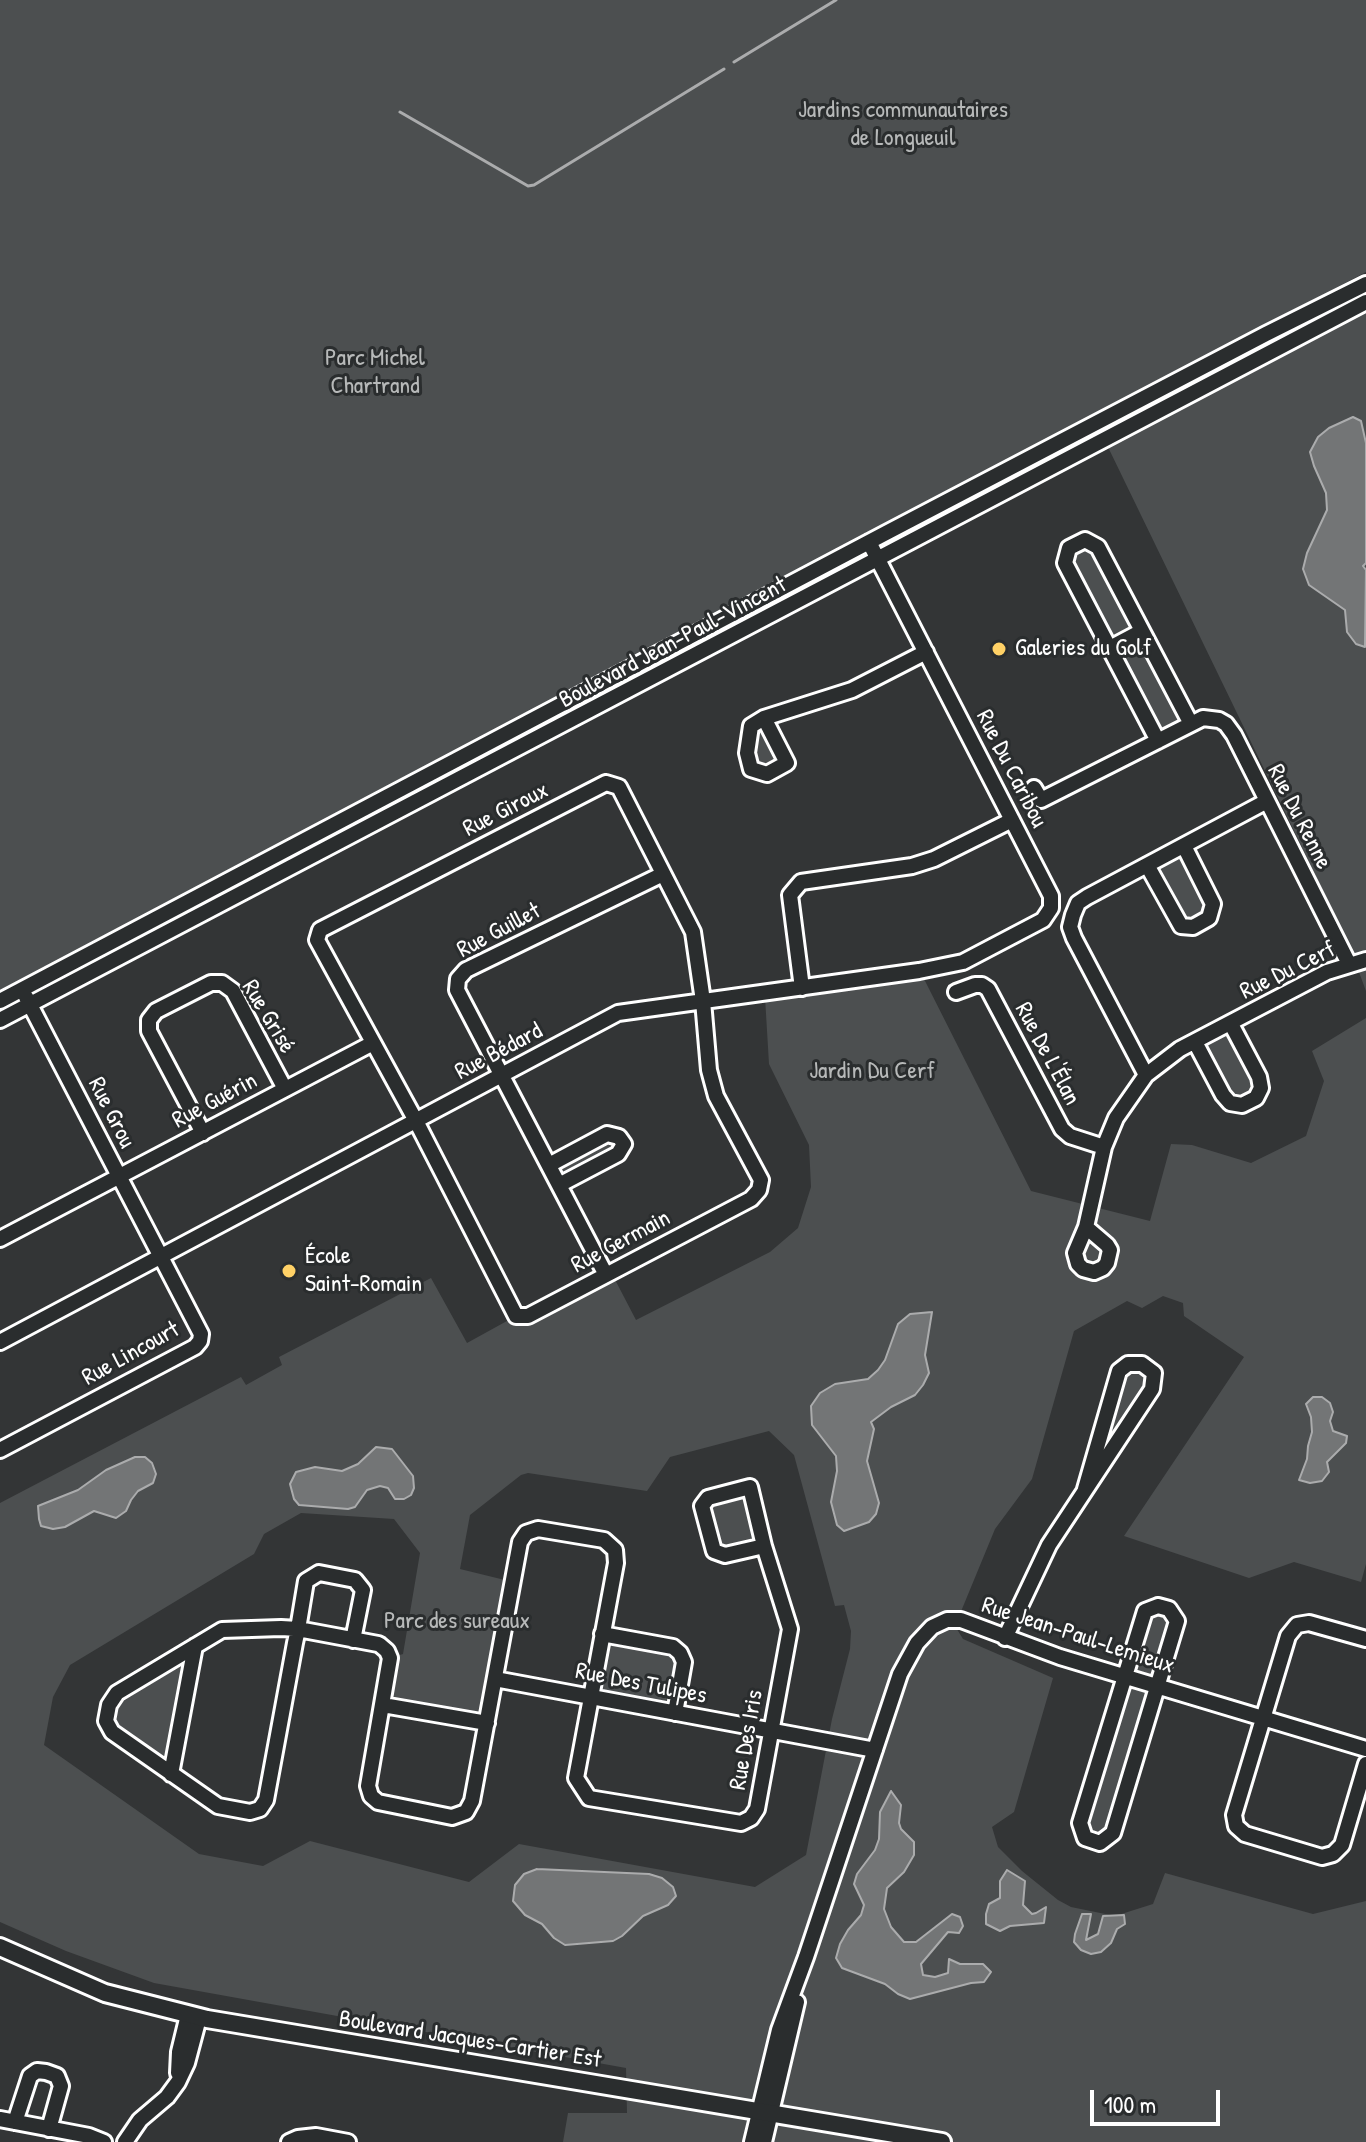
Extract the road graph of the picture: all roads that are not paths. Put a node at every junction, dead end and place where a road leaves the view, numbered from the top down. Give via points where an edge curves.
1 (1366, 284) edge
2 (1366, 302) edge
3 (869, 542) junction
4 (878, 560) junction
5 (1142, 631) junction
6 (1110, 648) junction
7 (926, 652) junction
8 (764, 718) dead end
9 (1191, 724) junction
10 (1158, 741) junction
11 (1034, 788) dead end
12 (1267, 801) junction
13 (1012, 820) junction
14 (1184, 846) junction
15 (1147, 865) junction
16 (663, 874) junction
17 (1051, 908) joint
18 (1366, 960) edge
19 (1349, 964) junction
20 (802, 988) junction
21 (22, 989) junction
22 (956, 992) dead end
23 (0, 1001) edge
24 (703, 1001) junction
25 (30, 1005) junction
26 (0, 1020) edge
27 (1231, 1024) junction
28 (1195, 1042) junction
29 (373, 1043) junction
30 (501, 1075) junction
31 (1146, 1075) junction
32 (285, 1089) junction
33 (416, 1121) junction
34 (203, 1133) junction
35 (1104, 1147) junction
36 (549, 1165) junction
37 (119, 1177) junction
38 (559, 1185) junction
39 (1086, 1227) dead end
40 (0, 1239) edge
41 (161, 1257) junction
42 (606, 1275) junction
43 (0, 1342) edge
44 (0, 1450) edge
45 (1085, 1489) junction
46 (764, 1546) junction
47 (298, 1629) junction
48 (602, 1634) junction
49 (1005, 1638) junction
50 (1366, 1639) edge
51 (353, 1640) junction
52 (195, 1646) junction
53 (1125, 1676) junction
54 (495, 1679) junction
55 (1157, 1686) junction
56 (591, 1697) junction
57 (383, 1705) junction
58 (675, 1713) junction
59 (1263, 1718) junction
60 (487, 1723) junction
61 (772, 1731) junction
62 (1366, 1749) edge
63 (875, 1750) junction
64 (1366, 1764) edge
65 (171, 1774) junction
66 (1361, 1800) edge
67 (0, 1947) edge
68 (194, 2016) junction
69 (765, 2112) junction
70 (8, 2120) edge
71 (49, 2129) junction
72 (104, 2142) edge
73 (125, 2142) edge
74 (289, 2142) edge
75 (348, 2142) edge
76 (752, 2142) edge
77 (764, 2142) edge
78 (942, 2142) edge

1 - 3 street, Boulevard Jean-Paul-Vincent
2 - 4 street, Boulevard Jean-Paul-Vincent
3 - 4 street, Rue Du Caribou
3 - 21 street, Boulevard Jean-Paul-Vincent
4 - 7 street, Rue Du Caribou
4 - 25 street, Boulevard Jean-Paul-Vincent
5 - 6 street
5 - 6 street via 1098,547 1085,540 1069,548 1065,563
5 - 9 street
6 - 10 street
7 - 8 street via 852,690
7 - 13 street, Rue Du Caribou
9 - 10 street
9 - 12 street, Rue Du Renne via 1203,718 1226,724
10 - 11 street via 1041,800
12 - 14 street
12 - 19 street, Rue Du Renne
13 - 17 street, Rue Du Caribou via 1051,896
13 - 20 street via 912,866 801,882 790,895
14 - 15 street
14 - 15 street via 1213,904 1209,918 1193,927 1181,926
15 - 31 street via 1078,903 1070,927
16 - 24 street, Rue Giroux via 693,932
16 - 29 street, Rue Giroux via 619,787 606,783 320,930 317,940
16 - 30 street, Rue Guillet via 466,970 458,979 457,990
17 - 20 street, Rue Bédard via 1043,920 963,962
18 - 19 street, Rue Du Cerf
19 - 27 street, Rue Du Cerf
20 - 24 street, Rue Bédard
21 - 23 street, Boulevard Jean-Paul-Vincent
21 - 25 street, Rue Grou
22 - 35 street, Rue De L'Élan via 975,985 988,989 1062,1129
24 - 30 street, Rue Bédard via 618,1013
24 - 42 street, Rue Germain via 716,1096 761,1180 759,1190
25 - 26 street, Boulevard Jean-Paul-Vincent
25 - 37 street, Rue Grou
27 - 28 street, Rue Du Cerf
27 - 28 street, Rue Du Cerf via 1259,1077 1256,1098 1242,1105 1230,1103
28 - 31 street, Rue Du Cerf
29 - 32 street, Rue Guérin
29 - 33 street
30 - 33 street, Rue Bédard
30 - 36 street, Rue Guillet
31 - 35 street, Rue Du Cerf via 1116,1118
32 - 34 street, Rue Guérin
32 - 34 street, Rue Grisé via 233,991 222,983 211,983 156,1011 149,1031
33 - 41 street, Rue Bédard
33 - 42 street, Rue Germain via 516,1316 528,1316
34 - 37 street, Rue Guérin
35 - 39 street, Rue Du Cerf
36 - 38 street, Rue Guillet
36 - 38 street via 607,1134 624,1144 618,1154
37 - 40 street, Rue Guérin
37 - 41 street, Rue Grou
38 - 42 street, Rue Guillet
41 - 43 street, Rue Bédard
41 - 44 street, Rue Lincourt via 201,1334 195,1347
45 - 45 street via 1152,1389 1154,1373 1142,1364 1128,1364 1119,1371
45 - 49 street via 1049,1545
46 - 46 street, Rue Des Iris via 750,1487 708,1498 702,1506 714,1551 725,1555
46 - 61 street, Rue Des Iris via 790,1629
47 - 51 street
47 - 51 street via 306,1581 319,1573 355,1580 363,1590
47 - 52 street via 222,1630
47 - 65 street via 266,1800 260,1809 218,1806
48 - 54 street via 615,1550 604,1540 538,1529 526,1533
48 - 56 street
48 - 58 street via 673,1647 680,1653 684,1662
49 - 53 street, Rue Jean-Paul-Lemieux
49 - 63 street, Rue Jean-Paul-Lemieux via 961,1620 932,1627 900,1674
50 - 59 street via 1309,1623 1297,1625 1288,1636
51 - 57 street via 387,1651
52 - 65 street
52 - 65 street via 117,1693 109,1705 106,1721 112,1732
53 - 55 street, Rue Jean-Paul-Lemieux
53 - 55 street via 1145,1611 1169,1609 1177,1621
53 - 55 street via 1080,1823 1085,1838 1100,1843 1113,1833
54 - 56 street, Rue Des Tulipes
54 - 60 street
55 - 59 street, Rue Jean-Paul-Lemieux
56 - 58 street, Rue Des Tulipes
56 - 61 street, Rue Des Iris via 576,1778 589,1798 741,1823 757,1809
57 - 60 street
57 - 60 street via 368,1786 371,1796 378,1802 452,1817 466,1812 472,1801
58 - 61 street, Rue Des Tulipes
59 - 62 street, Rue Jean-Paul-Lemieux
59 - 66 street via 1234,1815 1245,1834 1322,1857 1333,1854
61 - 63 street, Rue Des Tulipes
63 - 69 street, Rue Jean-Paul-Lemieux via 779,2030
64 - 66 street
67 - 68 main road, Boulevard Jacques-Cartier Est via 105,1993
68 - 69 main road, Boulevard Jacques-Cartier Est
68 - 73 street via 179,2052 178,2082
69 - 76 street, Rue Jean-Paul-Lemieux
69 - 77 street, Rue Jean-Paul-Lemieux
69 - 78 main road, Boulevard Jacques-Cartier Est
70 - 71 street
70 - 71 street via 30,2076 46,2072 57,2076 61,2086
71 - 72 street
74 - 75 street via 316,2136

